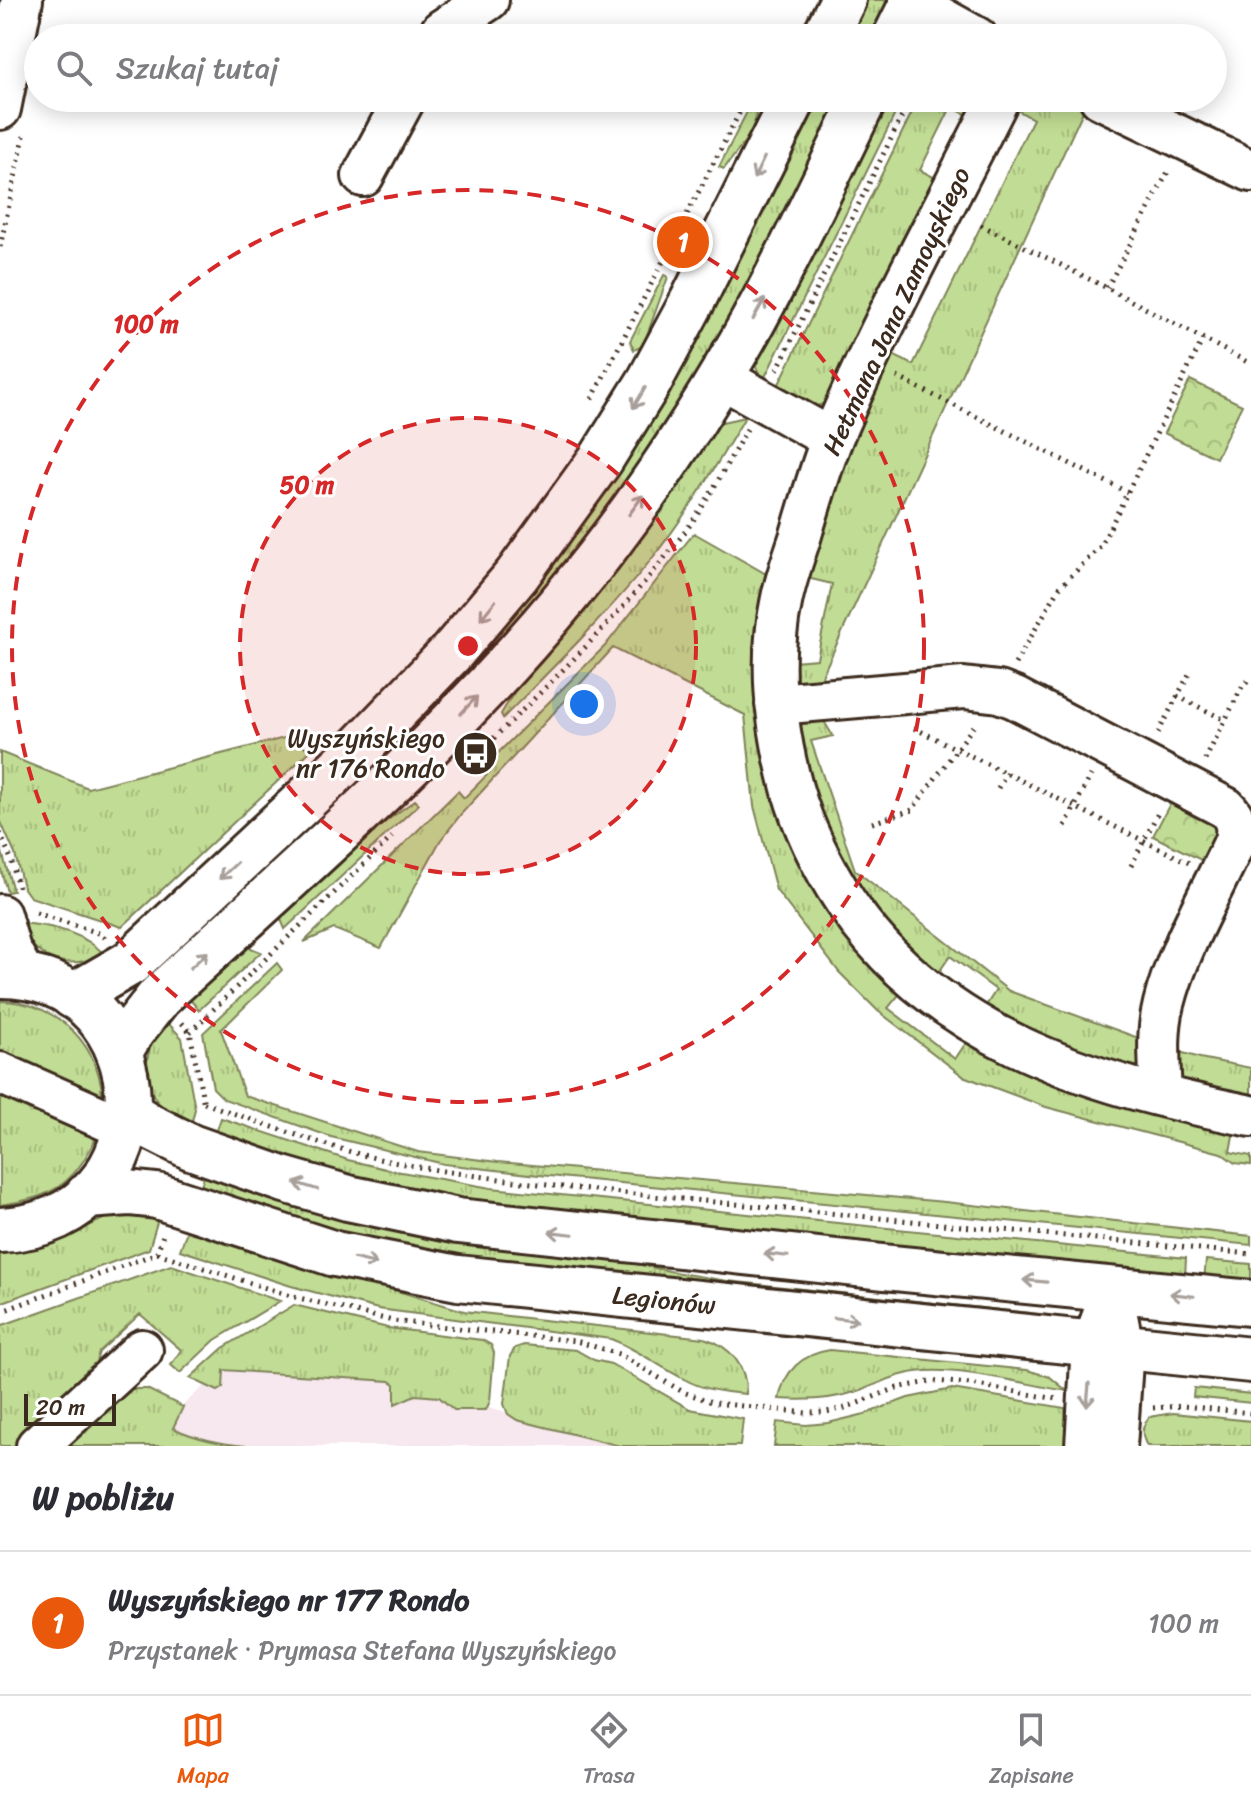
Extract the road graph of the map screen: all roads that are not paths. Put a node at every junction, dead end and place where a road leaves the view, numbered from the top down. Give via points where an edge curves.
1 (22, 0) edge
2 (488, 0) edge
3 (843, 0) edge
4 (908, 10) edge
5 (434, 23) edge
6 (831, 24) edge
7 (942, 24) edge
8 (397, 112) edge
9 (787, 112) edge
10 (858, 112) edge
11 (992, 112) edge
12 (1129, 112) edge
13 (13, 118) edge
14 (1251, 171) edge
15 (363, 176) dead end
16 (720, 377) junction
17 (832, 439) junction
18 (776, 704) junction
19 (17, 909) edge
20 (12, 976) edge
21 (73, 996) junction
22 (119, 1053) junction
23 (0, 1073) edge
24 (1161, 1096) junction
25 (1251, 1116) edge
26 (128, 1121) junction
27 (87, 1196) junction
28 (0, 1230) edge
29 (1113, 1289) junction
30 (1251, 1303) edge
31 (1107, 1346) junction
32 (142, 1350) dead end
33 (1251, 1360) edge
34 (37, 1446) edge
35 (1086, 1446) edge
36 (1116, 1446) edge

1 - 13 street
2 - 5 street
3 - 6 main road
4 - 7 street
8 - 15 street
9 -> 21 main road via 655,371 601,459 517,575 351,757 130,963
16 -> 10 main road
11 - 17 street, Hetmana Jana Zamoyskiego
12 - 14 street
16 - 17 street
22 -> 16 main road via 159,997 410,764 518,653 620,528
17 - 18 street, Hetmana Jana Zamoyskiego via 781,600
18 - 24 street, Hetmana Jana Zamoyskiego via 805,828 821,863 895,964 960,1016 1008,1043
18 - 24 street via 964,688 999,692 1226,808 1235,821 1235,841 1164,1003
19 - 20 street
20 - 21 main road via 50,984
21 - 22 main road via 105,1027
22 - 26 main road via 128,1082
23 - 26 street
24 - 25 street, Hetmana Jana Zamoyskiego
26 - 27 main road via 112,1167
29 -> 26 main road via 406,1212 309,1187
27 - 28 main road via 47,1221
27 -> 31 main road, Legionów via 157,1196 297,1243 443,1276
30 -> 29 main road
29 - 31 street
31 - 33 main road, Legionów
31 -> 35 street
31 - 36 street
32 - 34 street

